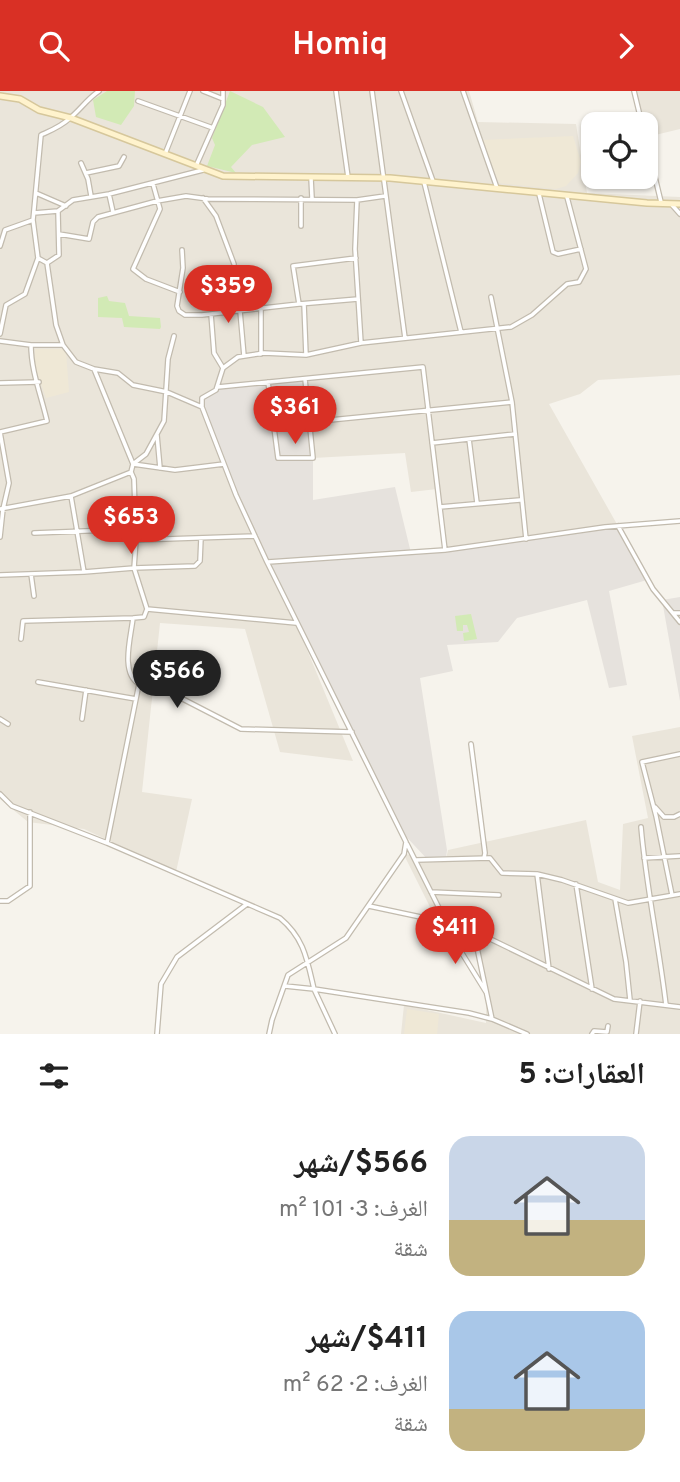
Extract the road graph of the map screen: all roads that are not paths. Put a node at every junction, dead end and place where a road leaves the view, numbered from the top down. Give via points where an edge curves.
1 (99, 91) edge
2 (190, 91) edge
3 (203, 91) edge
4 (223, 91) edge
5 (336, 91) edge
6 (372, 91) edge
7 (401, 91) edge
8 (463, 91) edge
9 (634, 91) edge
10 (0, 96) edge
11 (223, 99) junction
12 (138, 101) dead end
13 (639, 112) edge
14 (180, 116) junction
15 (71, 118) junction
16 (213, 128) junction
17 (165, 154) junction
18 (124, 157) dead end
19 (81, 163) dead end
20 (196, 166) junction
21 (205, 170) junction
22 (86, 173) junction
23 (311, 177) junction
24 (348, 177) junction
25 (383, 177) junction
26 (424, 181) junction
27 (433, 182) junction
28 (153, 183) junction
29 (497, 188) junction
30 (658, 188) edge
31 (539, 192) junction
32 (36, 193) junction
33 (108, 194) junction
34 (566, 194) junction
35 (91, 195) junction
36 (385, 196) junction
37 (203, 198) junction
38 (301, 198) junction
39 (312, 198) junction
40 (357, 200) junction
41 (157, 201) junction
42 (662, 204) junction
43 (680, 204) edge
44 (66, 205) junction
45 (672, 205) junction
46 (58, 211) junction
47 (34, 213) junction
48 (113, 213) junction
49 (680, 213) edge
50 (33, 220) junction
51 (301, 226) dead end
52 (3, 229) edge
53 (58, 234) junction
54 (0, 246) edge
55 (581, 249) junction
56 (182, 250) dead end
57 (38, 258) junction
58 (356, 258) junction
59 (47, 263) junction
60 (234, 264) dead end
61 (180, 292) junction
62 (491, 297) dead end
63 (358, 299) junction
64 (302, 304) junction
65 (261, 309) junction
66 (240, 311) junction
67 (211, 314) junction
68 (499, 329) junction
69 (461, 333) junction
70 (0, 334) edge
71 (174, 336) dead end
72 (405, 338) junction
73 (0, 341) edge
74 (361, 343) junction
75 (31, 345) junction
76 (64, 345) junction
77 (261, 354) junction
78 (306, 355) junction
79 (244, 356) junction
80 (223, 368) junction
81 (94, 369) junction
82 (305, 379) junction
83 (38, 382) junction
84 (268, 382) junction
85 (0, 383) edge
86 (217, 387) junction
87 (167, 392) junction
88 (512, 402) junction
89 (202, 407) junction
90 (428, 412) junction
91 (310, 422) junction
92 (0, 432) edge
93 (157, 434) junction
94 (514, 434) junction
95 (469, 439) junction
96 (432, 443) junction
97 (133, 464) junction
98 (224, 464) junction
99 (160, 468) junction
100 (131, 472) junction
101 (71, 496) junction
102 (520, 500) junction
103 (477, 503) junction
104 (440, 507) junction
105 (1, 509) edge
106 (680, 521) edge
107 (618, 526) junction
108 (136, 529) junction
109 (77, 531) junction
110 (34, 533) dead end
111 (255, 536) junction
112 (0, 537) edge
113 (201, 538) junction
114 (526, 539) junction
115 (136, 540) junction
116 (445, 550) junction
117 (267, 562) junction
118 (134, 568) junction
119 (84, 572) junction
120 (31, 574) junction
121 (0, 575) edge
122 (34, 596) dead end
123 (147, 609) junction
124 (673, 613) junction
125 (680, 613) edge
126 (133, 618) junction
127 (680, 622) edge
128 (296, 623) junction
129 (21, 639) dead end
130 (38, 682) dead end
131 (139, 684) junction
132 (86, 690) junction
133 (137, 699) junction
134 (0, 719) edge
135 (82, 719) dead end
136 (8, 723) dead end
137 (352, 732) junction
138 (471, 744) dead end
139 (680, 754) edge
140 (0, 794) edge
141 (654, 805) junction
142 (30, 812) junction
143 (680, 814) edge
144 (641, 827) dead end
145 (406, 842) junction
146 (107, 843) junction
147 (664, 856) junction
148 (680, 856) edge
149 (484, 858) junction
150 (644, 858) junction
151 (416, 860) junction
152 (537, 874) junction
153 (576, 884) junction
154 (431, 892) junction
155 (680, 894) edge
156 (499, 895) dead end
157 (672, 895) junction
158 (615, 899) junction
159 (652, 899) junction
160 (0, 901) edge
161 (247, 904) junction
162 (369, 906) junction
163 (449, 926) junction
164 (470, 932) junction
165 (308, 962) junction
166 (549, 969) junction
167 (284, 985) junction
168 (314, 989) junction
169 (592, 989) junction
170 (486, 992) junction
171 (629, 1000) junction
172 (640, 1001) junction
173 (666, 1005) junction
174 (680, 1007) edge
175 (492, 1019) junction
176 (608, 1026) dead end
177 (524, 1033) edge
178 (157, 1034) edge
179 (269, 1034) edge
180 (335, 1034) edge
181 (592, 1034) edge
182 (636, 1034) edge

1 - 15 street
2 - 14 street
3 - 11 street
4 - 11 street
5 - 24 street
6 - 25 street
7 - 27 street
8 - 29 street
9 - 13 street
10 - 15 street
11 - 16 street
12 - 14 street
14 - 16 street
14 - 17 street
15 - 17 street
15 - 32 street via 41,135
16 - 20 street
17 - 20 street
18 - 22 street via 119,166
19 - 22 street
20 - 21 street
21 - 23 street via 234,177
21 - 28 street
22 - 35 street
23 - 24 street
23 - 39 street
24 - 25 street
25 - 26 street
25 - 36 street
26 - 27 street
26 - 69 street
27 - 29 street
28 - 33 street
28 - 41 street
29 - 31 street
30 - 42 street
31 - 34 street
31 - 55 street via 554,252
32 - 44 street
32 - 47 street
33 - 35 street
33 - 48 street
34 - 42 street
34 - 55 street
35 - 44 street
36 - 40 street
36 - 72 street
37 - 38 street
37 - 41 street
37 - 60 street via 216,216
38 - 39 street
38 - 51 street
39 - 40 street
40 - 58 street
41 - 48 street
41 - 61 street via 158,216 134,269 146,279
42 - 45 street
43 - 45 street
44 - 46 street
45 - 49 street
46 - 47 street
46 - 53 street
47 - 50 street
48 - 53 street via 93,222 89,239
50 - 52 street
50 - 57 street
52 - 54 street
53 - 59 street via 59,255
55 - 68 street via 586,269 579,282 567,285 522,322
56 - 61 street
57 - 59 street
57 - 70 street via 25,294 6,305
58 - 63 street
58 - 64 street via 293,267
59 - 76 street via 56,325
61 - 67 street via 182,314
62 - 68 street
63 - 64 street
63 - 74 street
64 - 65 street
64 - 78 street
65 - 66 street
65 - 77 street
66 - 67 street
66 - 79 street
67 - 80 street via 214,353
68 - 69 street
68 - 88 street
69 - 72 street
71 - 87 street
72 - 74 street
73 - 75 street
74 - 78 street
75 - 76 street
75 - 83 street via 31,365
76 - 81 street via 76,362
77 - 78 street
77 - 79 street
79 - 80 street
80 - 86 street
81 - 87 street via 118,373 133,386
81 - 97 street
82 - 84 street
82 - 90 street via 423,367
82 - 91 street
83 - 85 street
83 - 92 street via 47,421
84 - 86 street
84 - 91 street via 278,458 313,458
86 - 89 street via 202,398
87 - 89 street
87 - 93 street via 164,421
88 - 90 street
88 - 94 street
89 - 98 street
90 - 91 street
90 - 96 street
92 - 105 street via 9,483
93 - 97 street via 146,454
93 - 99 street
94 - 95 street
94 - 102 street
95 - 96 street
95 - 103 street
96 - 104 street
97 - 99 street
97 - 100 street
98 - 99 street
98 - 111 street
100 - 101 street
100 - 108 street
101 - 105 street
101 - 109 street
102 - 103 street
102 - 114 street
103 - 104 street
104 - 116 street
105 - 112 street
106 - 107 street
107 - 114 street
107 - 124 street via 653,589
108 - 109 street
108 - 115 street
109 - 110 street
109 - 119 street
111 - 113 street
111 - 117 street
113 - 115 street
113 - 118 street via 200,561 195,566
114 - 116 street
115 - 118 street
116 - 117 street
117 - 128 street
118 - 119 street
118 - 123 street
119 - 120 street
120 - 121 street
120 - 122 street
123 - 126 street via 144,617
123 - 128 street
124 - 125 street
124 - 127 street
126 - 129 street via 23,621
126 - 131 street via 128,668
128 - 137 street
130 - 132 street
131 - 133 street
131 - 137 street via 144,679 241,729
132 - 133 street
132 - 135 street
133 - 146 street
134 - 136 street
137 - 145 street
138 - 149 street
139 - 141 street via 642,762
140 - 142 street via 12,806
141 - 143 street via 664,817
141 - 147 street
142 - 146 street
142 - 160 street via 30,886 8,901
144 - 150 street
145 - 151 street
145 - 162 street via 404,854
146 - 161 street
147 - 148 street
147 - 150 street
147 - 157 street
149 - 151 street
149 - 152 street via 490,858 502,873
150 - 159 street
151 - 154 street
152 - 153 street
152 - 166 street
153 - 158 street
153 - 169 street
154 - 156 street
154 - 163 street
155 - 157 street
157 - 159 street
158 - 159 street via 628,903
158 - 171 street
159 - 173 street
161 - 165 street via 280,918 296,931
161 - 178 street via 177,957 161,984
162 - 163 street
162 - 165 street via 346,938
163 - 164 street
163 - 170 street
164 - 166 street
164 - 170 street
165 - 167 street via 288,975
165 - 168 street
166 - 169 street
167 - 168 street
167 - 179 street
168 - 175 street
168 - 180 street
169 - 171 street
170 - 175 street
171 - 172 street
172 - 173 street
172 - 182 street
173 - 174 street
175 - 177 street
176 - 181 street via 607,1032

